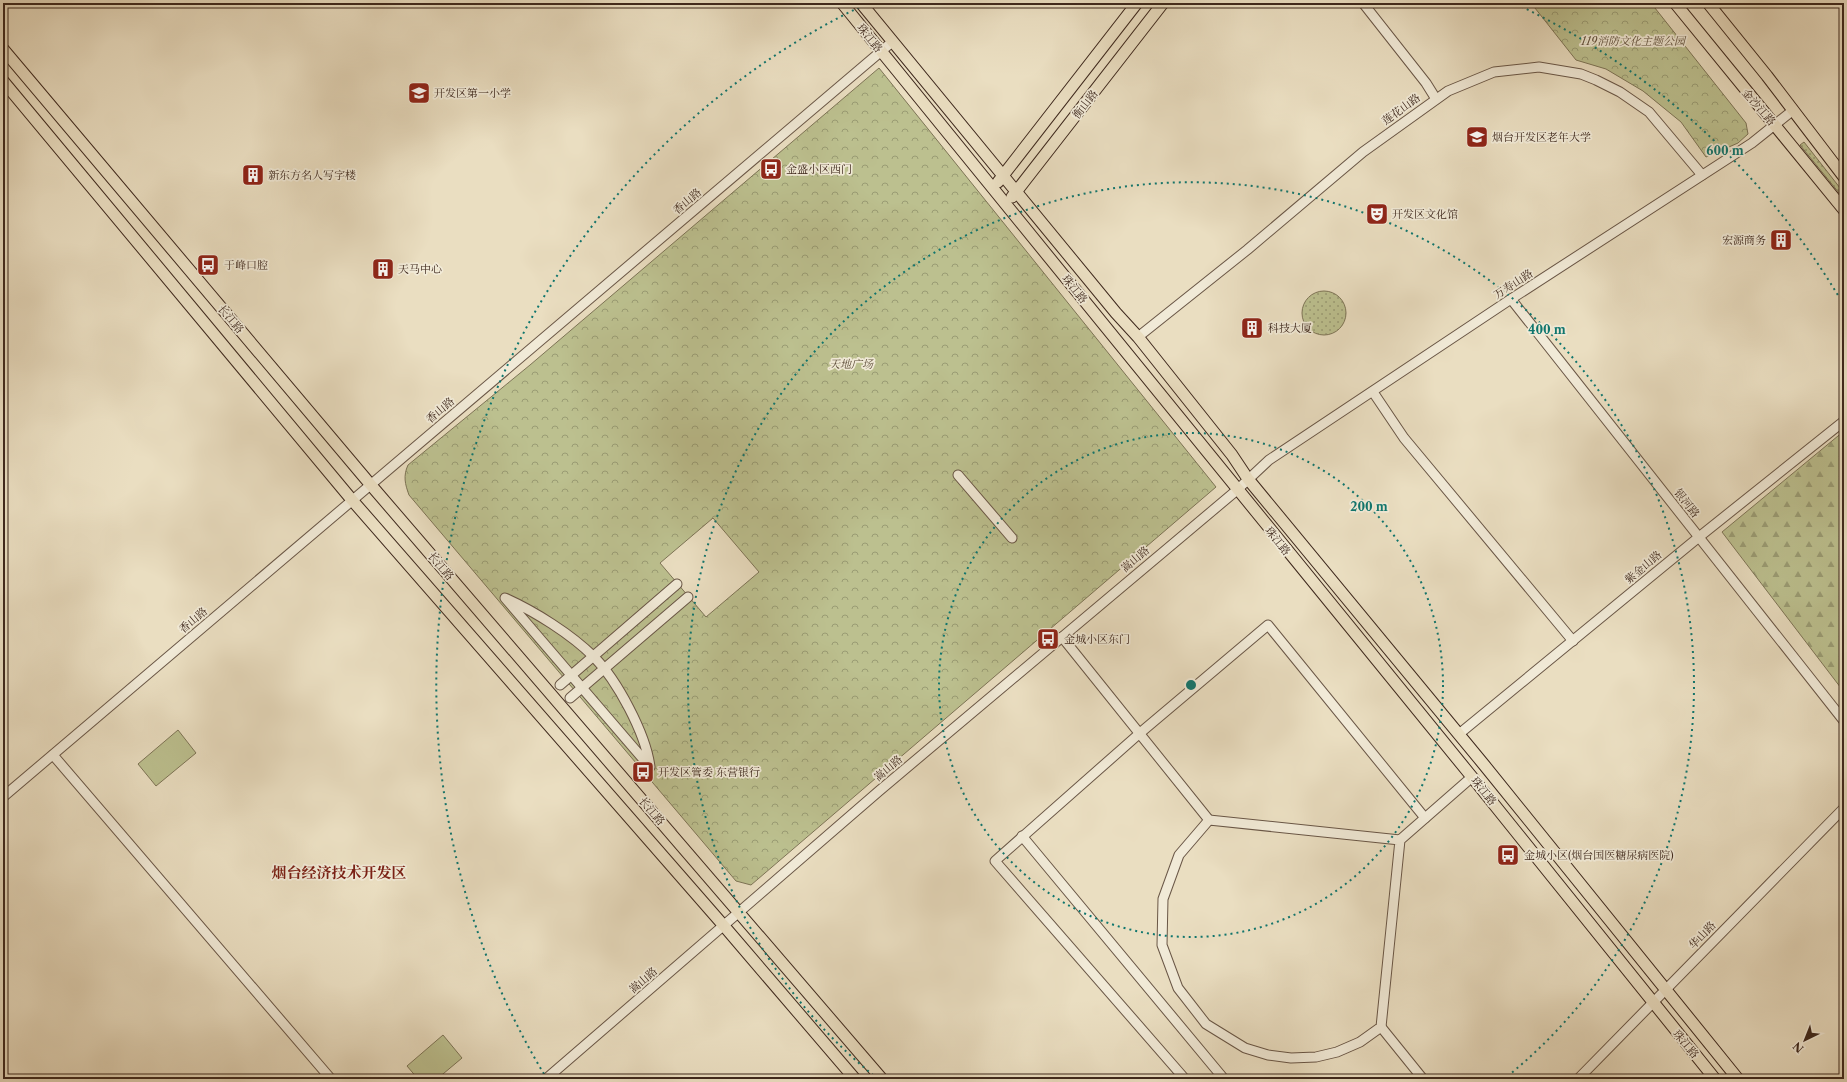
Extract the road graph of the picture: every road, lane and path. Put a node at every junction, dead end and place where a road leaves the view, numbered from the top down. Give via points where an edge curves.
1 (842, 3) edge
2 (861, 3) edge
3 (1138, 3) edge
4 (1163, 3) edge
5 (1363, 3) edge
6 (1675, 3) edge
7 (1708, 3) edge
8 (892, 42) junction
9 (3, 49) edge
10 (881, 52) junction
11 (3, 81) edge
12 (1436, 99) junction
13 (1792, 111) junction
14 (1775, 125) junction
15 (1702, 175) junction
16 (1002, 177) junction
17 (1844, 177) edge
18 (993, 188) junction
19 (1017, 192) junction
20 (1006, 204) junction
21 (1844, 210) edge
22 (1511, 299) junction
23 (1138, 337) junction
24 (1373, 392) junction
25 (1844, 421) edge
26 (958, 475) dead end
27 (1248, 479) junction
28 (370, 484) junction
29 (1237, 490) junction
30 (352, 500) junction
31 (1699, 537) junction
32 (1012, 538) dead end
33 (677, 584) dead end
34 (688, 597) dead end
35 (1062, 637) junction
36 (1573, 641) junction
37 (594, 656) junction
38 (604, 669) junction
39 (560, 685) dead end
40 (570, 698) dead end
41 (1844, 721) edge
42 (1140, 733) junction
43 (1459, 734) junction
44 (53, 755) junction
45 (1472, 777) junction
46 (3, 797) edge
47 (1844, 808) edge
48 (1425, 818) junction
49 (1209, 820) junction
50 (1022, 836) junction
51 (1400, 840) junction
52 (739, 912) junction
53 (724, 926) junction
54 (1666, 989) junction
55 (1652, 1003) junction
56 (1381, 1027) junction
57 (555, 1071) junction
58 (331, 1079) edge
59 (546, 1079) edge
60 (562, 1079) edge
61 (855, 1079) edge
62 (882, 1079) edge
63 (1185, 1079) edge
64 (1224, 1079) edge
65 (1423, 1079) edge
66 (1578, 1079) edge
67 (1715, 1079) edge
68 (1738, 1079) edge

1 - 10 main road, 珠江路
2 - 8 main road
3 - 16 main road, 衡山路
4 - 19 main road, 衡山路
5 - 12 street
6 - 14 main road, 金沙江路
7 - 13 main road, 金沙江路
8 - 10 street, 香山路
8 - 16 main road
9 - 28 main road, 长江路
10 - 18 main road, 珠江路
10 - 28 street, 香山路
11 - 30 main road, 长江路
12 - 15 street, 莲花山路 via 1454,88 1494,72 1539,68 1581,74 1620,92 1649,112
12 - 23 street, 莲花山路 via 1363,152 1247,250
13 - 14 street, 万寿山路
13 - 17 main road, 金沙江路
14 - 15 street, 万寿山路
14 - 21 main road, 金沙江路
15 - 22 street, 万寿山路
16 - 18 main road, 衡山路
16 - 19 main road
18 - 20 main road, 珠江路
19 - 20 main road, 衡山路
19 - 23 main road
20 - 29 main road, 珠江路
22 - 24 street, 万寿山路
22 - 31 street, 银河路
23 - 27 main road via 1232,455
24 - 27 street, 万寿山路 via 1269,460
24 - 36 street via 1404,438
25 - 31 street, 紫金山路
26 - 32 street
27 - 29 street, 嵩山路
27 - 43 main road
28 - 30 street, 香山路
28 - 52 main road, 长江路
29 - 35 street, 嵩山路
29 - 45 main road, 珠江路
30 - 44 street, 香山路
30 - 53 main road, 长江路
31 - 36 street, 紫金山路
31 - 41 street, 银河路
33 - 37 street
34 - 38 street
35 - 42 street
35 - 52 street, 嵩山路
36 - 43 street, 紫金山路
37 - 38 street
37 - 38 street via 527,608 505,598 650,767 648,752 630,709
37 - 39 street
38 - 40 street
42 - 48 street via 1268,625
42 - 49 street
42 - 50 street
43 - 54 main road
44 - 46 street, 香山路
44 - 58 street
45 - 48 street
45 - 55 main road, 珠江路
47 - 54 street, 华山路
48 - 51 street
49 - 51 street
49 - 56 street via 1179,855 1163,898 1162,944 1178,988 1206,1024 1245,1048 1291,1058 1316,1057 1336,1052 1360,1042
50 - 63 street via 995,861
50 - 64 street
51 - 56 street
52 - 53 street, 嵩山路
52 - 62 main road, 长江路
53 - 57 street, 嵩山路
53 - 61 main road, 长江路
54 - 55 street, 华山路
54 - 68 main road
55 - 66 street, 华山路
55 - 67 main road, 珠江路
56 - 65 street
57 - 59 street, 嵩山路
57 - 60 street

